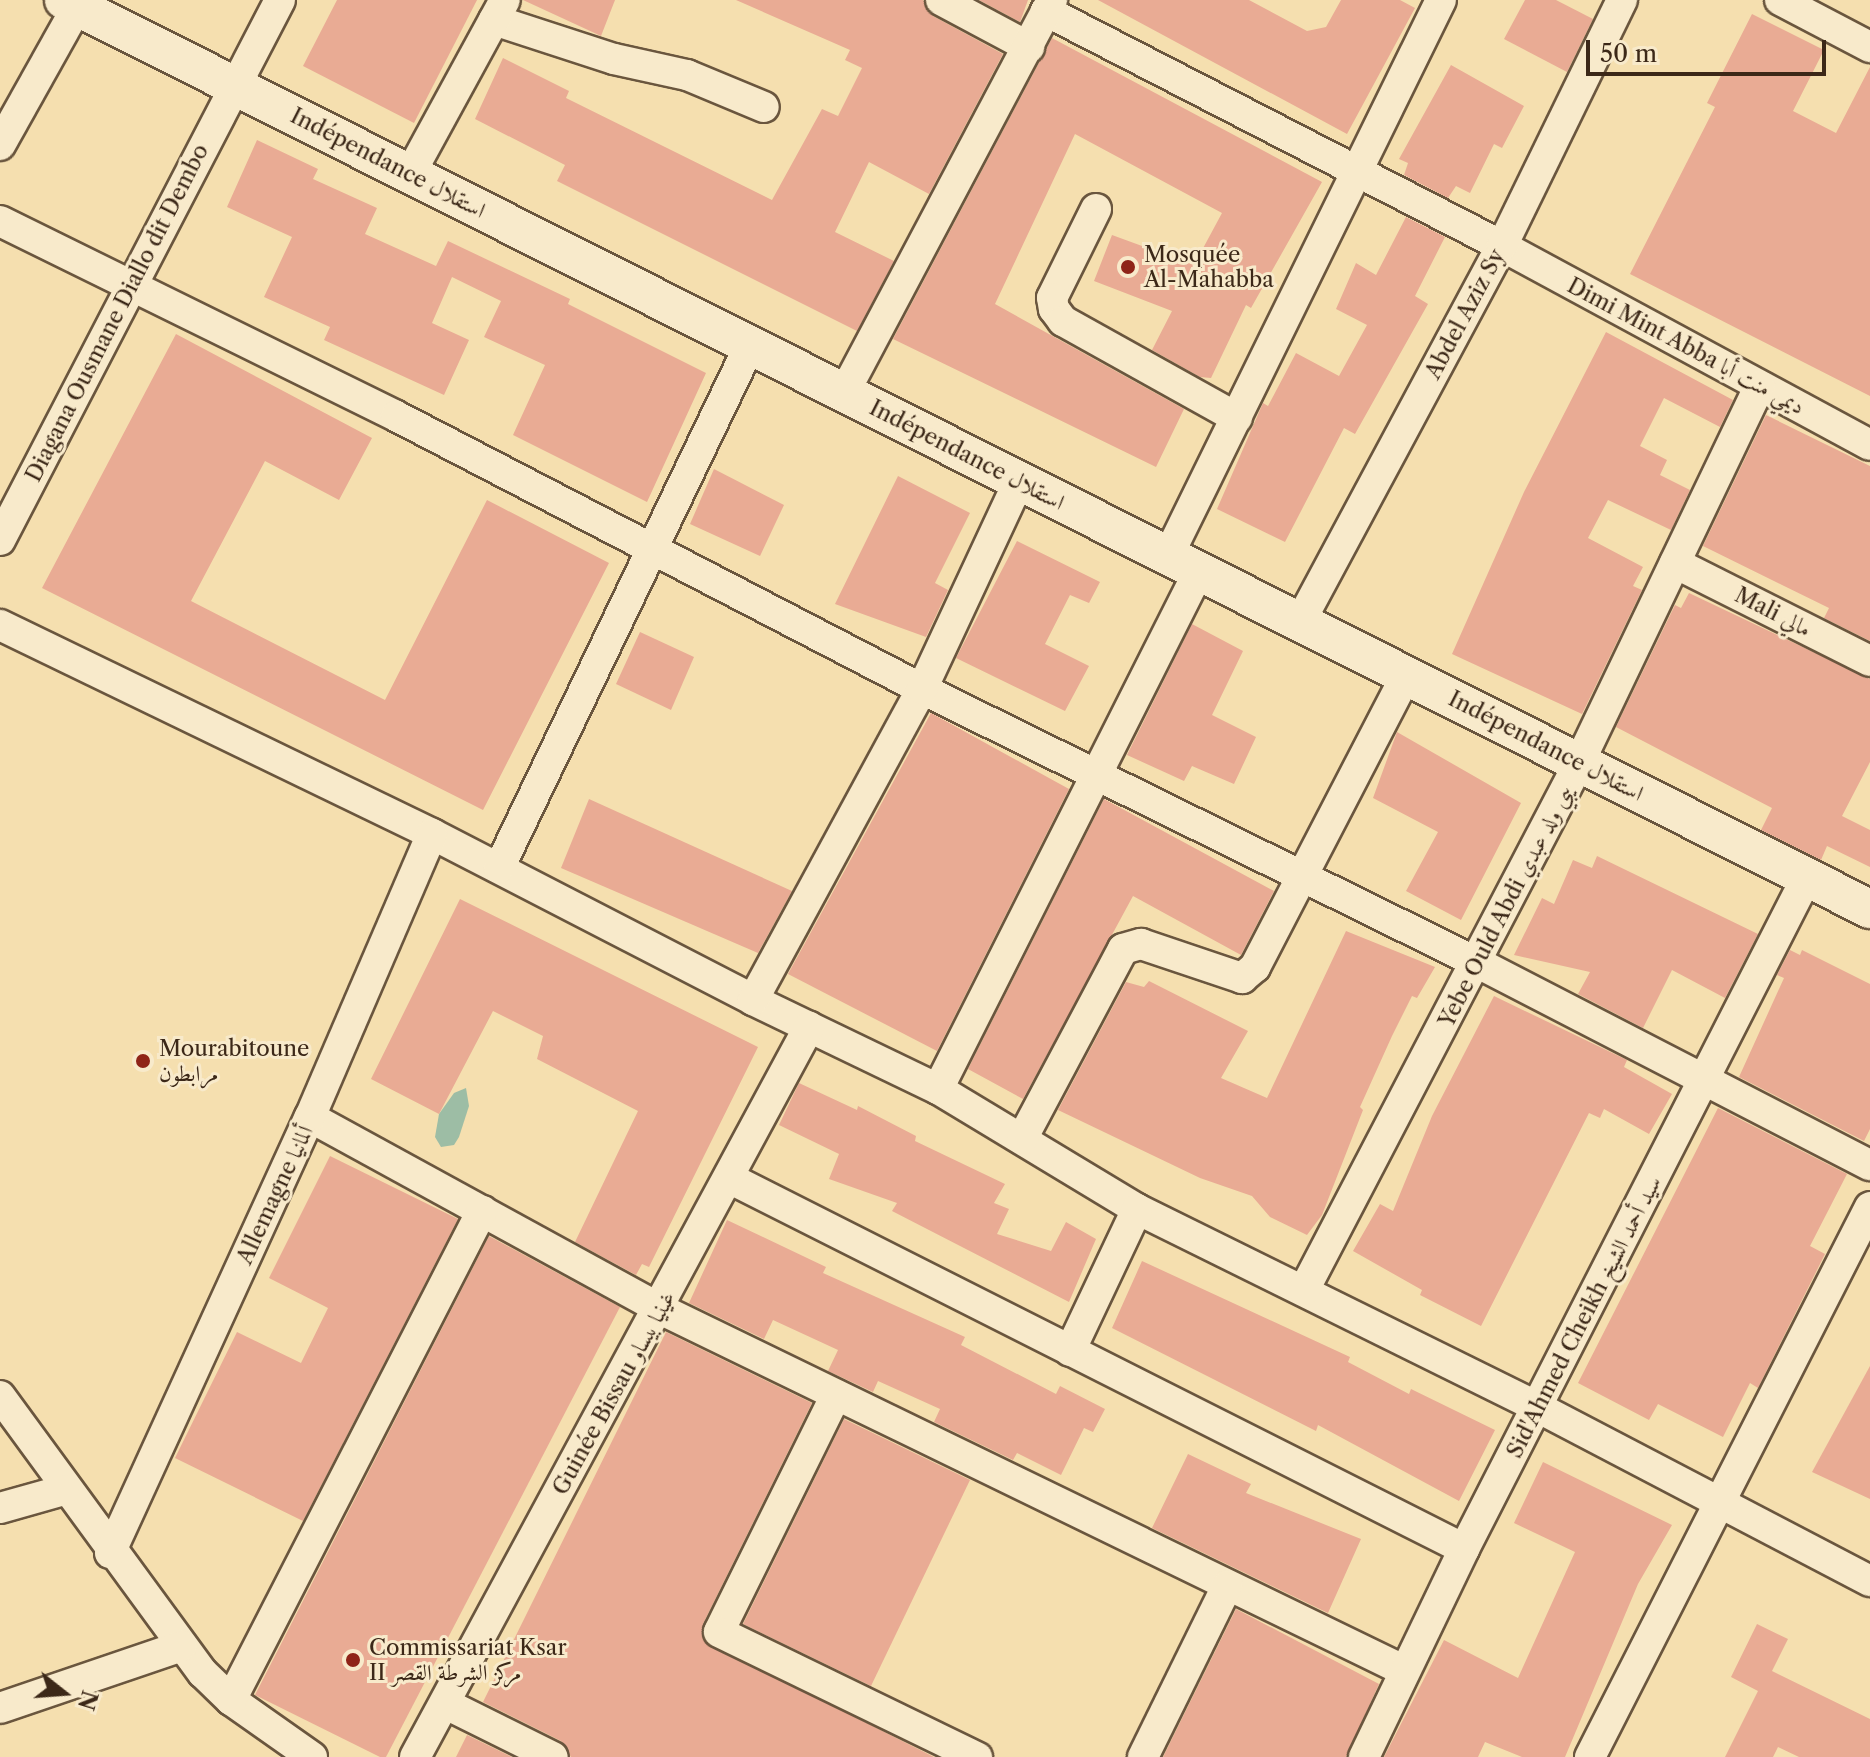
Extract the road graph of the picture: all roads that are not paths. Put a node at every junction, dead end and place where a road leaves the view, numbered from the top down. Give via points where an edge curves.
1 (280, 0) edge
2 (941, 0) edge
3 (1441, 0) edge
4 (1622, 0) edge
5 (1780, 0) edge
6 (71, 3) edge
7 (1049, 6) edge
8 (499, 10) edge
9 (1029, 47) junction
10 (1870, 47) edge
11 (235, 86) junction
12 (764, 107) dead end
13 (0, 145) edge
14 (410, 174) junction
15 (1358, 174) junction
16 (1096, 209) dead end
17 (0, 221) edge
18 (1502, 246) junction
19 (128, 284) junction
20 (750, 345) junction
21 (1760, 386) junction
22 (844, 393) junction
23 (1237, 418) junction
24 (1870, 445) edge
25 (1019, 481) junction
26 (0, 540) edge
27 (652, 547) junction
28 (1675, 563) junction
29 (1184, 564) junction
30 (1300, 622) junction
31 (0, 625) edge
32 (1870, 661) edge
33 (1406, 676) junction
34 (922, 689) junction
35 (1579, 763) junction
36 (1095, 776) junction
37 (432, 834) junction
38 (499, 868) junction
39 (1304, 877) junction
40 (1807, 877) junction
41 (1870, 909) edge
42 (1478, 963) junction
43 (753, 1000) junction
44 (809, 1027) junction
45 (1707, 1081) junction
46 (938, 1089) junction
47 (310, 1117) junction
48 (1022, 1139) junction
49 (1870, 1165) edge
50 (731, 1179) junction
51 (1870, 1207) edge
52 (1137, 1209) junction
53 (482, 1211) junction
54 (1304, 1290) junction
55 (660, 1309) junction
56 (1070, 1351) junction
57 (836, 1395) junction
58 (0, 1396) edge
59 (1537, 1407) junction
60 (64, 1490) junction
61 (1716, 1504) junction
62 (0, 1508) edge
63 (1464, 1549) junction
64 (110, 1553) junction
65 (1870, 1581) edge
66 (1227, 1586) junction
67 (182, 1646) junction
68 (1403, 1670) junction
69 (231, 1700) junction
70 (446, 1704) junction
71 (0, 1708) edge
72 (312, 1757) edge
73 (415, 1757) edge
74 (553, 1757) edge
75 (977, 1757) edge
76 (1143, 1757) edge
77 (1364, 1757) edge
78 (1590, 1757) edge

1 - 11 street, Diagana Ousmane Diallo dit Dembo
2 - 9 street
3 - 15 street
4 - 18 street, Abdel Aziz Sy
5 - 10 street
6 - 11 street, Indépendance استقلال
6 - 13 street
7 - 9 street
7 - 15 street, Dimi Mint Abba ديمي منت أبا
8 - 12 street via 614,59 687,75
8 - 14 street
9 - 22 street
11 - 14 street, Indépendance استقلال
11 - 19 street, Diagana Ousmane Diallo dit Dembo
14 - 20 street, Indépendance استقلال
15 - 18 street, Dimi Mint Abba ديمي منت أبا
15 - 23 street
16 - 23 street via 1052,298 1054,309 1063,321
17 - 19 street
18 - 21 street, Dimi Mint Abba ديمي منت أبا
18 - 30 street, Abdel Aziz Sy
19 - 26 street, Diagana Ousmane Diallo dit Dembo
19 - 27 street
20 - 22 street, Indépendance استقلال
20 - 27 street
21 - 24 street, Dimi Mint Abba ديمي منت أبا
21 - 28 street, Yebe Ould Abdi يبي ولد عبدي
22 - 25 street, Indépendance استقلال
23 - 29 street
25 - 29 street, Indépendance استقلال
25 - 34 street
27 - 34 street
27 - 38 street
28 - 32 street, Mali مالي
28 - 35 street, Yebe Ould Abdi يبي ولد عبدي
29 - 30 street, Indépendance استقلال
29 - 36 street
30 - 33 street, Indépendance استقلال
31 - 37 street
33 - 35 street, Indépendance استقلال
33 - 39 street
34 - 36 street
34 - 43 street
35 - 40 street, Indépendance استقلال
35 - 42 street, Yebe Ould Abdi يبي ولد عبدي
36 - 39 street
36 - 46 street
37 - 38 street
37 - 47 street, Allemagne ألمانيا
38 - 43 street
39 - 42 street
39 - 48 street via 1255,967 1242,978 1141,944 1123,949
40 - 41 street, Indépendance استقلال
40 - 45 street, Sid'Ahmed Cheikh سيد أحمد الشيخ
42 - 45 street
42 - 54 street, Yebe Ould Abdi يبي ولد عبدي
43 - 44 street
44 - 46 street
44 - 50 street, Guinée Bissau غينيا بيساو
45 - 49 street
45 - 59 street, Sid'Ahmed Cheikh سيد أحمد الشيخ
46 - 48 street
47 - 53 street
47 - 64 street, Allemagne ألمانيا
48 - 52 street
50 - 55 street, Guinée Bissau غينيا بيساو
50 - 56 street
51 - 61 street
52 - 54 street
52 - 56 street
53 - 55 street
53 - 69 street
54 - 59 street
55 - 57 street
55 - 70 street, Guinée Bissau غينيا بيساو
56 - 63 street
57 - 66 street
57 - 75 street via 719,1632
58 - 60 street
59 - 61 street
59 - 63 street, Sid'Ahmed Cheikh سيد أحمد الشيخ
60 - 62 street
60 - 64 street
61 - 65 street
61 - 78 street
63 - 68 street, Sid'Ahmed Cheikh سيد أحمد الشيخ
64 - 67 street
66 - 68 street
66 - 76 street
67 - 69 street
67 - 71 street
68 - 77 street, Sid'Ahmed Cheikh سيد أحمد الشيخ
69 - 72 street
70 - 73 street, Guinée Bissau غينيا بيساو
70 - 74 street

